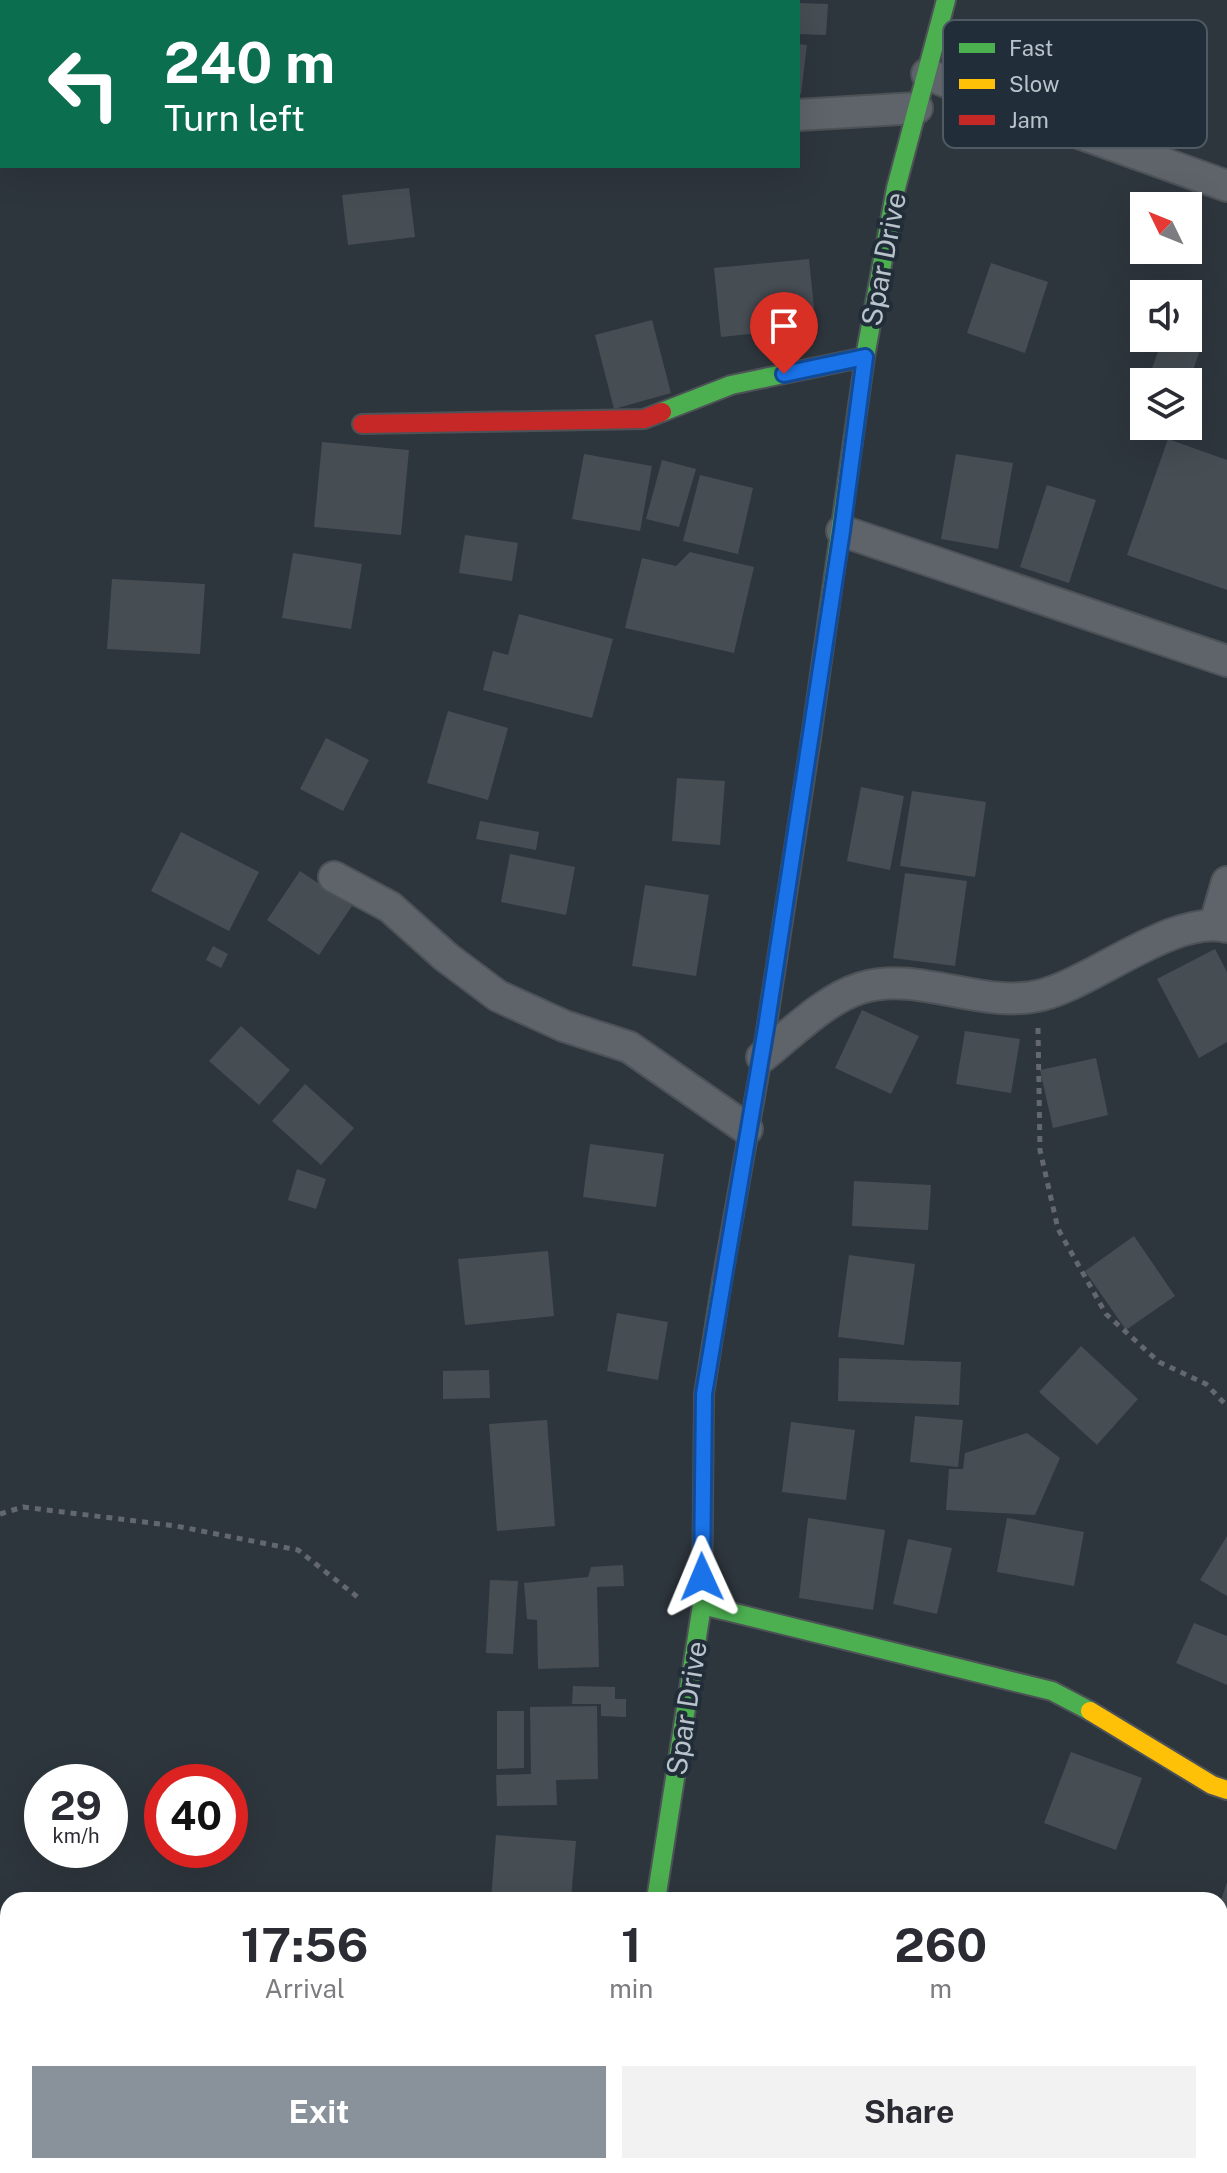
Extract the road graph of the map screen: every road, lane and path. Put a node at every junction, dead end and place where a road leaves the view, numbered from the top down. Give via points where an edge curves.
1 (946, 0) edge
2 (927, 74) junction
3 (943, 80) edge
4 (917, 108) junction
5 (800, 115) edge
6 (1121, 148) edge
7 (1227, 186) edge
8 (865, 357) junction
9 (362, 424) dead end
10 (842, 531) junction
11 (1227, 661) edge
12 (334, 877) dead end
13 (1227, 882) edge
14 (1221, 926) edge
15 (1040, 995) junction
16 (762, 1057) junction
17 (747, 1129) junction
18 (1227, 1406) edge
19 (0, 1514) edge
20 (360, 1599) dead end
21 (702, 1605) junction
22 (1227, 1790) edge
23 (657, 1892) edge

1 - 2 street, Spar Drive
2 - 3 street
2 - 4 street, Spar Drive
4 - 5 street
4 - 8 street, Spar Drive via 896,188
6 - 7 street
8 - 9 street via 731,385 644,419
8 - 10 street, Spar Drive
10 - 11 street
10 - 16 street, Spar Drive
12 - 17 street via 390,907 498,996 564,1026 629,1047
13 - 14 street
14 - 15 street via 1175,933 1084,980
15 - 16 street via 995,999 894,983 860,988
15 - 18 path via 1040,1150 1058,1229 1106,1314 1159,1362 1206,1384
16 - 17 street, Spar Drive
17 - 21 street, Spar Drive via 704,1394
19 - 20 path via 23,1507 176,1526 298,1550
21 - 22 street via 1052,1691
21 - 23 street, Spar Drive

